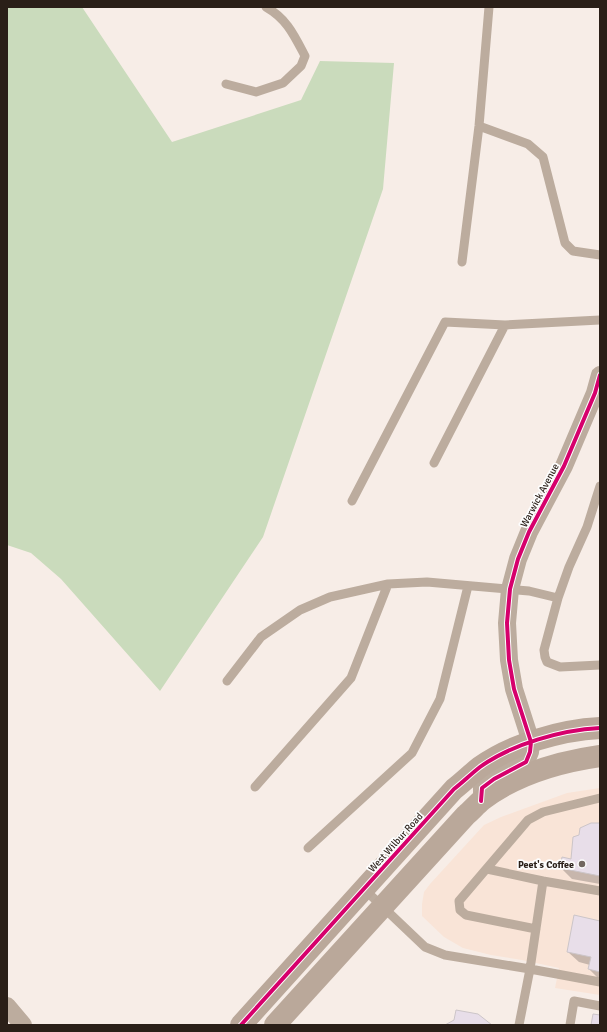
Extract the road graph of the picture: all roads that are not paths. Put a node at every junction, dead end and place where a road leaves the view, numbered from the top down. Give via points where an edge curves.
1 (266, 7) edge
2 (489, 7) edge
3 (226, 84) dead end
4 (479, 126) junction
5 (600, 255) edge
6 (462, 262) dead end
7 (600, 320) edge
8 (505, 325) junction
9 (600, 375) edge
10 (434, 463) dead end
11 (600, 486) edge
12 (352, 501) dead end
13 (388, 584) junction
14 (468, 586) junction
15 (510, 589) junction
16 (558, 598) junction
17 (600, 665) edge
18 (227, 681) dead end
19 (600, 728) edge
20 (531, 742) junction
21 (600, 756) edge
22 (255, 787) dead end
23 (600, 798) edge
24 (481, 801) junction
25 (308, 848) dead end
26 (487, 869) junction
27 (544, 881) junction
28 (364, 889) junction
29 (600, 891) edge
30 (383, 908) junction
31 (536, 929) junction
32 (530, 969) junction
33 (600, 982) edge
34 (7, 1006) edge
35 (600, 1006) edge
36 (23, 1025) edge
37 (240, 1025) edge
38 (275, 1025) edge
39 (519, 1025) edge
40 (570, 1025) edge

1 - 3 lane via 282,18 293,33 305,56 301,66 283,83 256,92
2 - 4 lane
4 - 5 lane via 528,144 543,157 566,243 573,252
4 - 6 lane
7 - 8 lane
8 - 10 lane
8 - 12 lane via 445,322
9 - 15 street, Warwick Avenue via 564,466 529,532
11 - 16 lane via 587,527
13 - 14 lane via 427,582
13 - 18 lane via 330,597 300,610 261,637
13 - 22 lane via 351,678
14 - 15 lane
14 - 25 lane via 440,699 412,753
15 - 16 lane
15 - 20 street, Warwick Avenue via 507,623 509,660 514,689
16 - 17 lane via 544,650 547,662 560,667
19 - 20 street, West Wilbur Road via 562,733
20 - 24 street via 526,762 482,788
20 - 28 street, West Wilbur Road via 487,763 454,789
21 - 24 street via 576,760 526,775
23 - 26 lane via 543,812 528,820
24 - 30 street
26 - 27 lane
26 - 31 lane via 459,901 460,910 466,914
27 - 29 lane
27 - 31 lane
28 - 30 lane
28 - 37 street, West Wilbur Road
30 - 32 lane via 425,947 445,955
30 - 38 street
31 - 32 lane
32 - 33 lane
32 - 39 lane
34 - 36 street
35 - 40 lane via 574,1001

